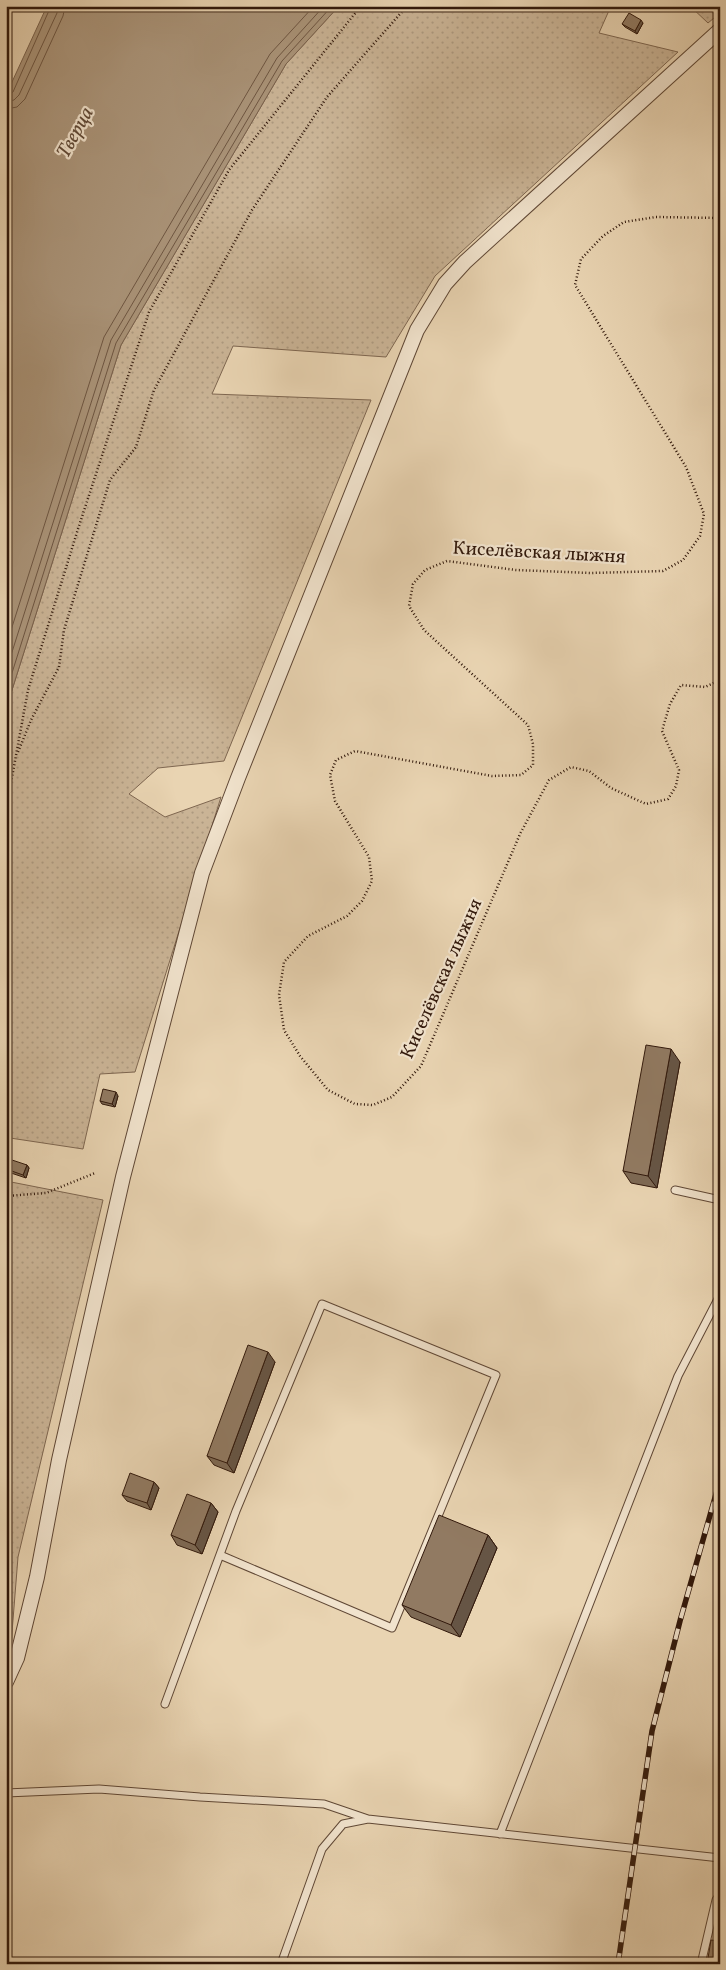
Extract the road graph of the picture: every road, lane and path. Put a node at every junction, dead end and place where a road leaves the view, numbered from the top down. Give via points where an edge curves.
1 (361, 6) edge
2 (407, 6) edge
3 (720, 30) edge
4 (720, 218) edge
5 (720, 680) edge
6 (16, 758) junction
7 (6, 810) edge
8 (95, 1173) dead end
9 (675, 1190) dead end
10 (6, 1196) edge
11 (720, 1200) edge
12 (720, 1295) edge
13 (220, 1556) junction
14 (6, 1682) edge
15 (165, 1704) dead end
16 (6, 1793) edge
17 (368, 1819) junction
18 (500, 1834) junction
19 (720, 1858) edge
20 (720, 1894) edge
21 (281, 1964) edge
22 (701, 1964) edge

1 - 6 path via 229,170 149,312 28,690
2 - 6 path via 327,98 252,210 154,390 136,447 110,480 64,630 59,667 31,720
3 - 14 street via 465,262 445,284 417,330 202,873 123,1177 59,1460 37,1577 17,1658
4 - 5 path, Киселёвская лыжня via 656,217 624,222 603,236 581,259 575,285 686,466 704,514 700,536 683,560 663,571 591,573 516,570 447,560 424,570 413,584 409,606 424,630 528,725 533,744 533,765 521,776 492,776 355,751 336,760 330,775 335,801 369,857 372,881 362,901 347,916 308,936 284,962 279,995 284,1030 328,1090 355,1104 373,1105 392,1097 421,1066 520,834 549,780 571,767 589,771 611,788 646,804 668,799 676,786 679,770 662,731 670,704 681,685 705,687
6 - 7 path
8 - 10 path via 46,1193
9 - 11 lane
12 - 18 lane via 678,1376
13 - 13 lane via 322,1304 496,1375 392,1628
13 - 15 lane
16 - 17 lane via 99,1789 324,1804
17 - 18 lane
17 - 21 lane via 343,1824 322,1849
18 - 19 lane
20 - 22 lane

